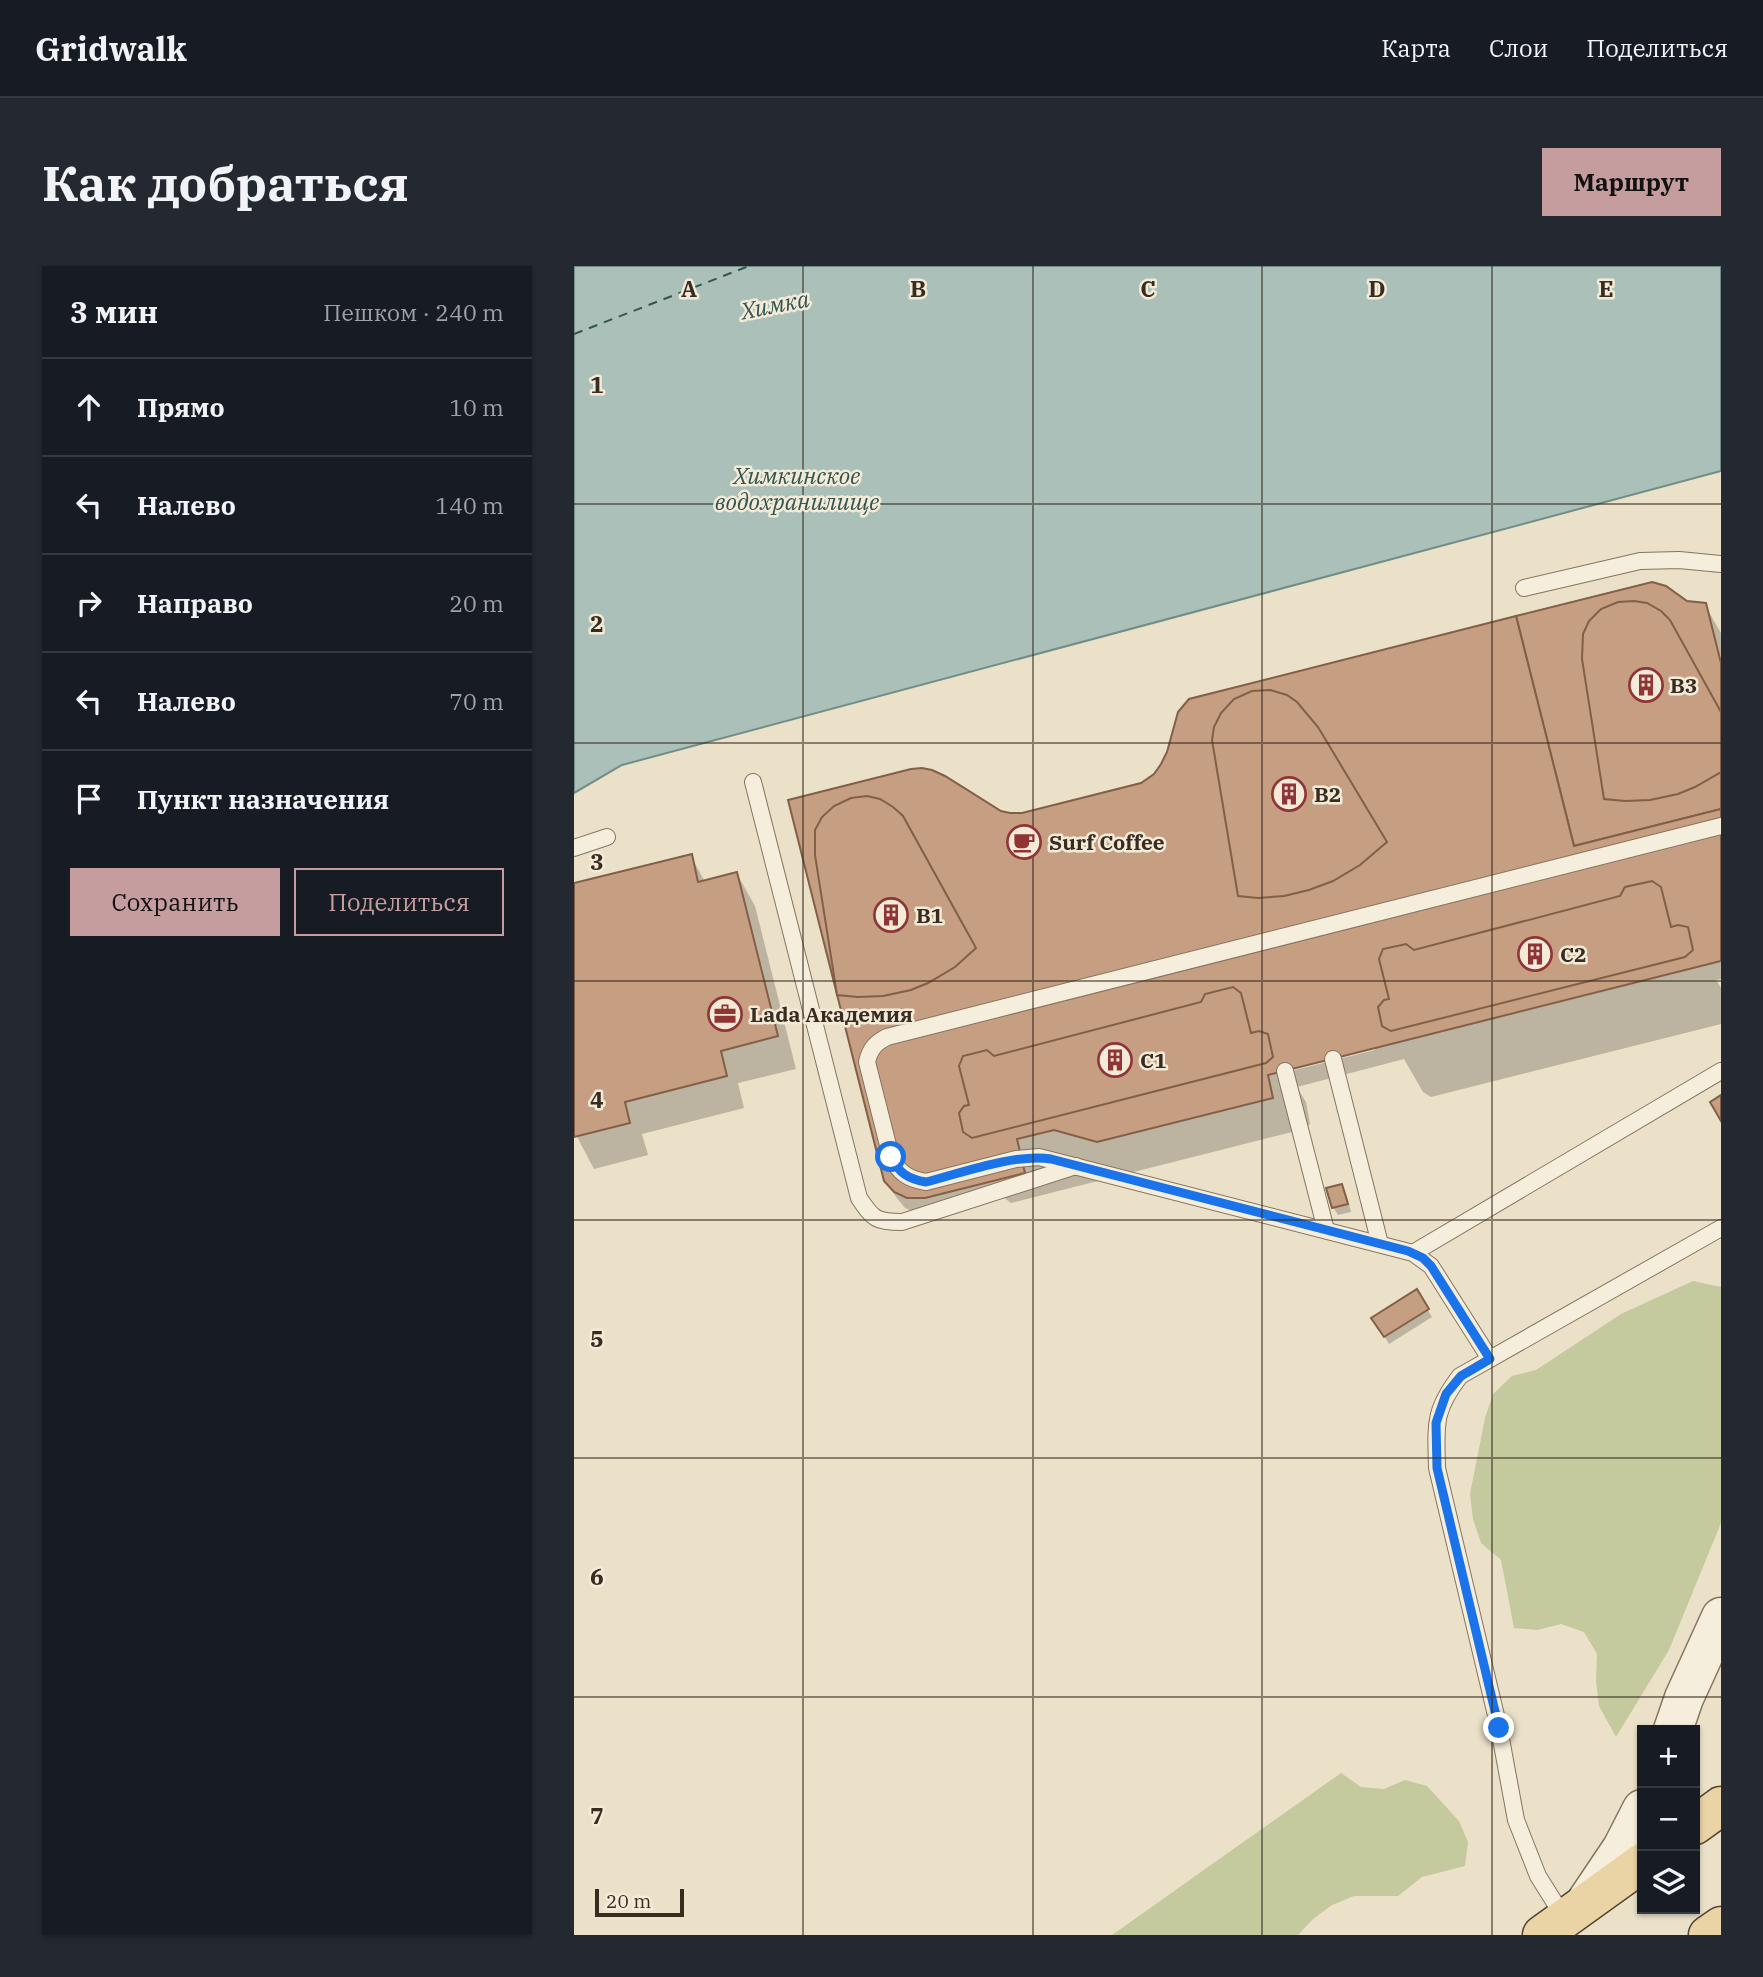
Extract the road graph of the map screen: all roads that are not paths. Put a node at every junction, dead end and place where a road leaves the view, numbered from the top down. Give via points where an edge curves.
1 (1721, 565) edge
2 (1524, 588) dead end
3 (753, 782) dead end
4 (1721, 826) edge
5 (607, 837) dead end
6 (574, 848) edge
7 (1333, 1059) dead end
8 (1285, 1071) dead end
9 (1721, 1071) edge
10 (1077, 1166) junction
11 (1721, 1228) edge
12 (1326, 1230) junction
13 (1380, 1244) junction
14 (1413, 1253) junction
15 (1490, 1359) junction
16 (1721, 1617) edge
17 (1674, 1725) edge
18 (1721, 1806) edge
19 (1637, 1820) edge
20 (1700, 1821) edge
21 (1637, 1867) edge
22 (1563, 1920) edge
23 (1721, 1926) edge
24 (1708, 1935) edge

1 - 2 lane via 1640,561
3 - 10 lane via 859,1198 870,1215 884,1222 902,1222
4 - 10 lane via 887,1037 870,1050 867,1062 891,1157 904,1175 926,1182 1028,1157
5 - 6 lane
7 - 13 lane
8 - 12 lane
9 - 14 lane
10 - 12 lane
11 - 15 lane
12 - 13 lane
13 - 14 lane
14 - 15 lane via 1431,1266
15 - 22 lane via 1461,1376 1446,1394 1436,1423 1437,1468 1499,1728 1516,1820 1538,1876
16 - 17 street
18 - 20 main road
19 - 22 street via 1622,1849
21 - 22 main road
23 - 24 main road

